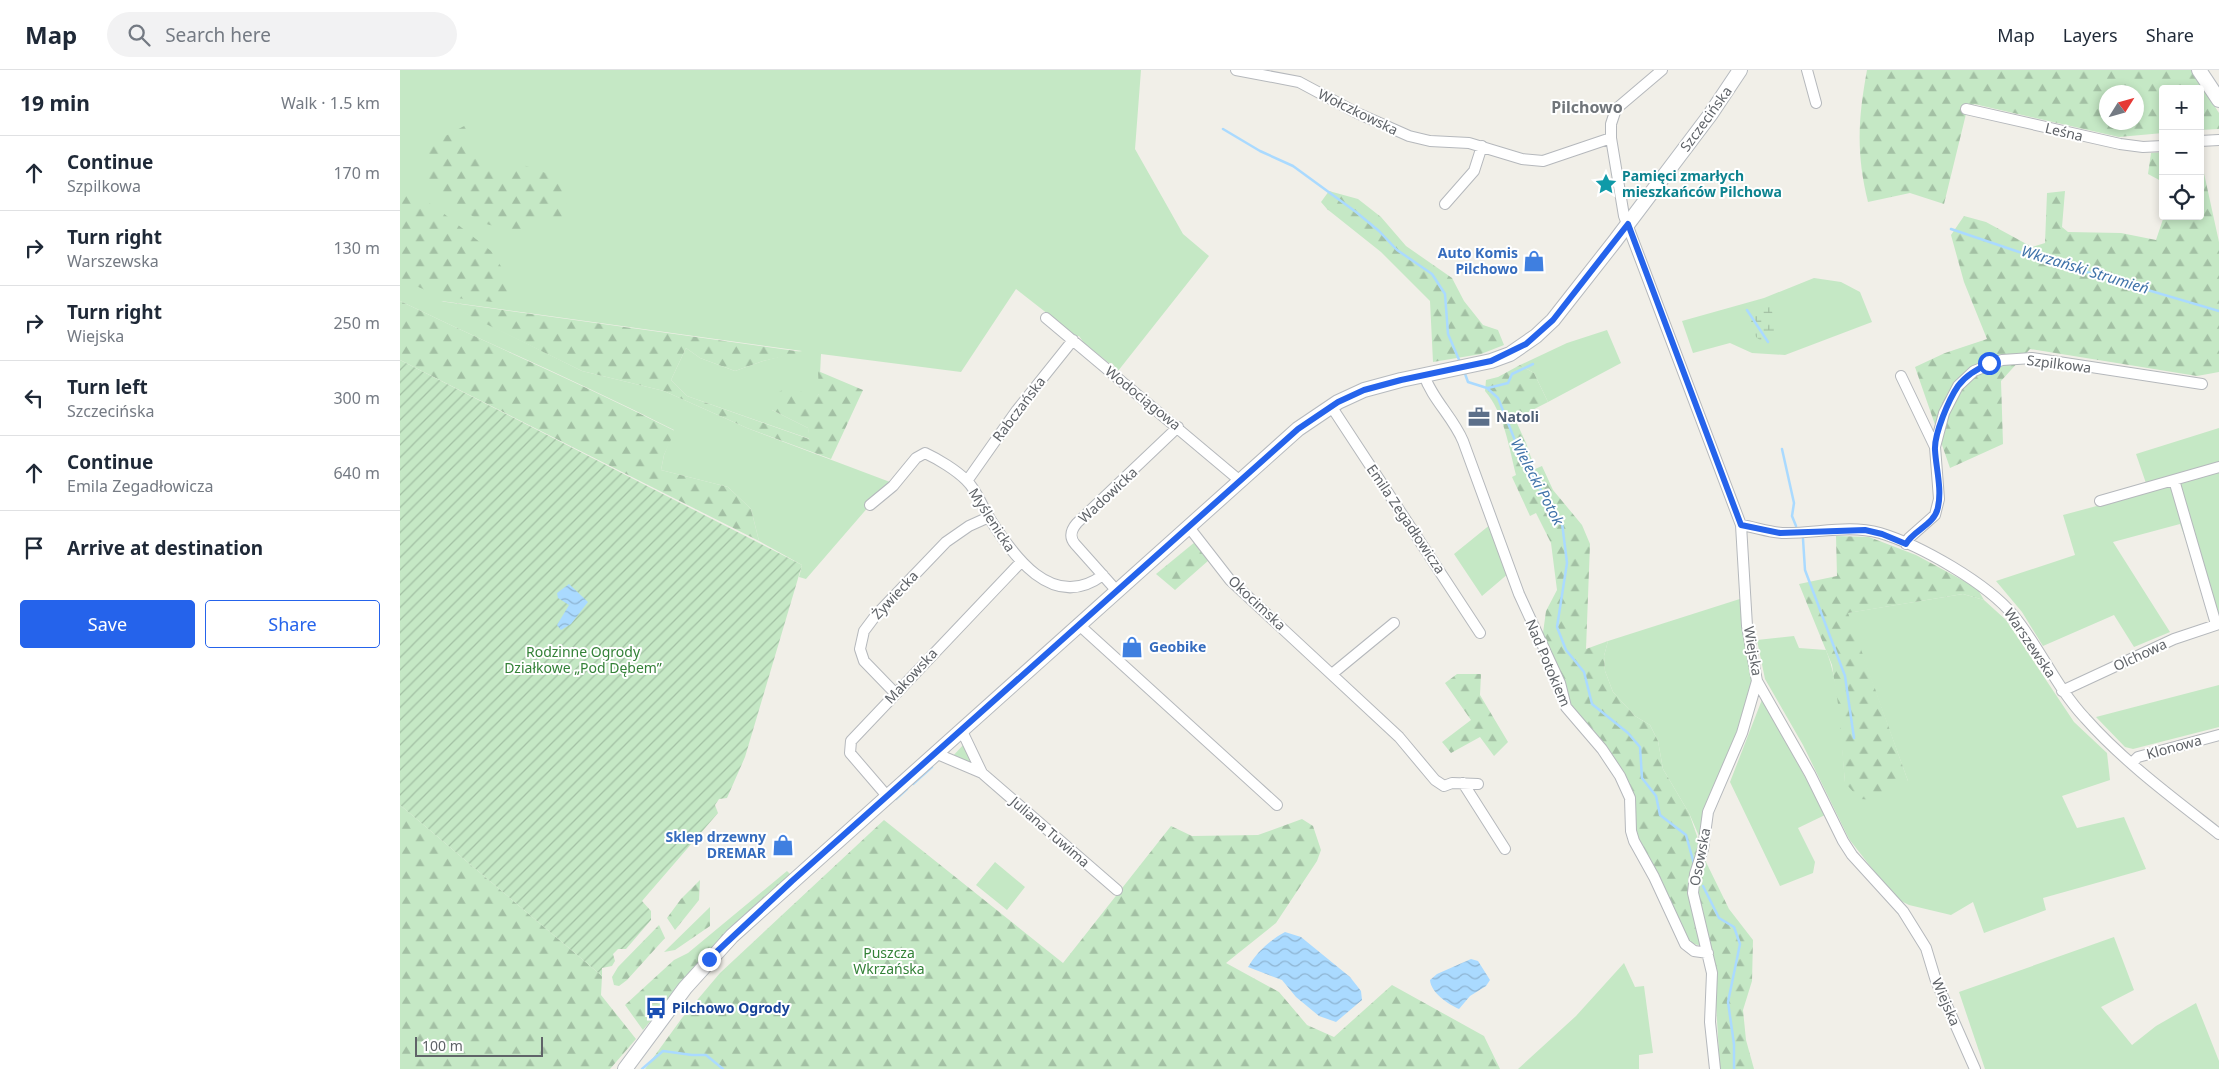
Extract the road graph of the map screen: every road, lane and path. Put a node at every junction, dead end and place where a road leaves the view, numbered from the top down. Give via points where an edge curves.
1 (1236, 70) edge
2 (1662, 70) edge
3 (1730, 70) edge
4 (1740, 70) edge
5 (1806, 70) edge
6 (2199, 70) edge
7 (2219, 100) edge
8 (1816, 103) dead end
9 (1966, 109) dead end
10 (1611, 138) junction
11 (2219, 140) edge
12 (2204, 142) edge
13 (1482, 146) junction
14 (2159, 146) edge
15 (1444, 204) dead end
16 (1626, 220) junction
17 (1046, 318) dead end
18 (1073, 340) junction
19 (1424, 375) junction
20 (1901, 376) dead end
21 (2202, 384) dead end
22 (1331, 406) junction
23 (1178, 426) junction
24 (1935, 447) junction
25 (2219, 467) edge
26 (1240, 480) junction
27 (2174, 480) junction
28 (967, 481) junction
29 (2100, 501) dead end
30 (870, 504) dead end
31 (989, 517) junction
32 (1741, 525) junction
33 (1188, 526) junction
34 (1906, 544) junction
35 (1021, 562) junction
36 (1103, 576) junction
37 (1116, 590) junction
38 (1394, 623) dead end
39 (1078, 624) junction
40 (2218, 624) edge
41 (1480, 633) dead end
42 (1332, 674) junction
43 (1757, 681) junction
44 (2062, 691) junction
45 (895, 693) junction
46 (962, 729) junction
47 (2219, 735) edge
48 (935, 753) junction
49 (2132, 763) junction
50 (982, 773) junction
51 (1462, 783) junction
52 (1478, 784) dead end
53 (887, 796) junction
54 (1277, 804) dead end
55 (2219, 834) edge
56 (1505, 849) dead end
57 (1117, 890) dead end
58 (1708, 953) junction
59 (625, 1069) edge
60 (1715, 1069) edge
61 (1975, 1069) edge

1 - 13 street, Wołczkowska via 1299,82 1409,136
2 - 10 street, Wiejska via 1616,109
3 - 16 main road, Szczecińska
4 - 16 main road, Szczecińska via 1710,115
5 - 8 street
6 - 7 main road
9 - 14 street, Leśna via 2120,144 2143,148
10 - 13 street, Wołczkowska via 1543,161 1522,159
10 - 16 street, Wiejska
11 - 12 street
13 - 15 street via 1474,171
16 - 19 main road, Szczecińska via 1558,314 1536,336 1510,354
16 - 32 street, Wiejska
17 - 18 street, Wodociągowa
18 - 23 street, Wodociągowa
18 - 28 street, Rabczańska via 1017,410
19 - 22 main road, Szczecińska via 1373,387
19 - 58 street, Nad Potokiem via 1463,441 1519,594 1560,683 1566,707 1620,776 1630,798 1634,841 1685,944 1694,951
20 - 24 street, Szpilkowa
21 - 24 street, Szpilkowa via 2032,358 2002,360 1974,371 1958,386 1944,413
22 - 26 main road, Szczecińska via 1311,419
22 - 41 street, Emila Zegadłowicza
23 - 26 street, Wodociągowa
23 - 36 street, Wadowicka via 1074,528 1072,541
24 - 34 street, Szpilkowa via 1938,509 1926,526
25 - 27 street
26 - 33 main road
27 - 29 street
27 - 40 street
28 - 30 street, Myślenicka via 922,453 893,486
28 - 31 street, Myślenicka
31 - 35 street, Myślenicka
31 - 45 street, Żywiecka via 946,542 864,631 860,650 864,662
32 - 34 street, Warszewska via 1780,533 1865,530
32 - 43 street, Wiejska via 1748,626
33 - 37 main road
33 - 42 street, Okocimska via 1230,580
34 - 44 street, Warszewska via 1974,579 2005,606
35 - 36 street, Myślenicka via 1043,578 1066,588 1086,585
35 - 45 street, Makowska
36 - 37 street, Wadowicka
37 - 39 main road
38 - 42 street
39 - 46 main road
39 - 54 street
40 - 44 street, Olchowa via 2174,639
42 - 51 street, Okocimska via 1401,738 1435,780 1444,786
43 - 58 street, Osowska via 1742,733 1708,812 1695,874 1693,893
43 - 61 street, Wiejska via 1810,774 1843,841 1903,911 1926,948 1936,981
44 - 49 street, Warszewska via 2096,730
45 - 53 street, Makowska via 851,741 849,748 852,757
46 - 48 main road
46 - 50 street, Juliana Tuwima
47 - 49 street, Klonowa via 2138,757
48 - 50 street, Juliana Tuwima
48 - 53 main road
49 - 55 street, Warszewska
50 - 57 street, Juliana Tuwima
51 - 52 street, Okocimska
51 - 56 street
53 - 59 main road via 720,948 685,988
58 - 60 street, Osowska via 1712,973 1710,1022

